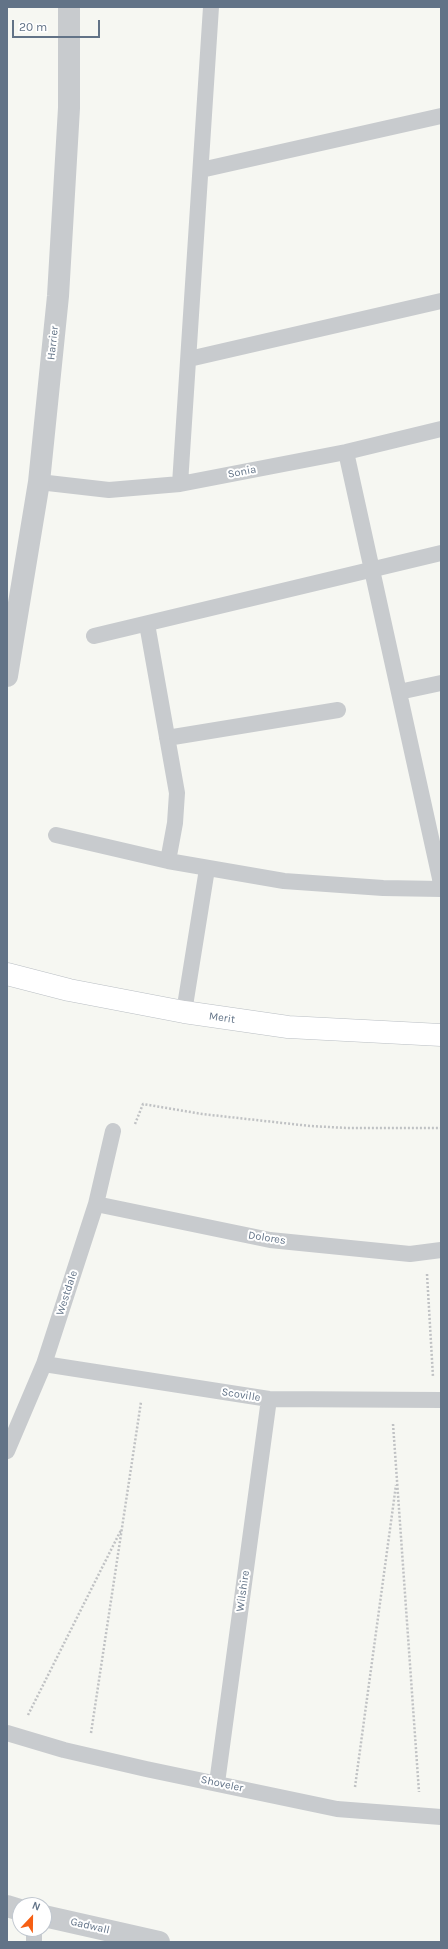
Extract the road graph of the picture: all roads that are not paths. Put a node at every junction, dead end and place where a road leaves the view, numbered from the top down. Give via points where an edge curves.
1 (69, 7) edge
2 (211, 7) edge
3 (441, 116) edge
4 (201, 170) junction
5 (441, 301) edge
6 (189, 359) junction
7 (441, 429) edge
8 (346, 452) junction
9 (39, 482) junction
10 (180, 484) junction
11 (441, 553) edge
12 (371, 569) junction
13 (147, 624) junction
14 (94, 636) dead end
15 (7, 676) edge
16 (441, 683) edge
17 (399, 692) junction
18 (338, 710) dead end
19 (167, 738) junction
20 (56, 835) dead end
21 (168, 861) junction
22 (207, 869) junction
23 (441, 883) edge
24 (441, 889) edge
25 (7, 974) edge
26 (184, 1012) junction
27 (441, 1035) edge
28 (113, 1131) road end
29 (96, 1204) junction
30 (433, 1251) edge
31 (44, 1364) junction
32 (269, 1399) junction
33 (438, 1400) edge
34 (7, 1451) edge
35 (12, 1735) edge
36 (217, 1783) junction
37 (441, 1817) edge
38 (52, 1918) edge
39 (159, 1942) edge

1 - 9 street, Harrier via 69,108 58,296
2 - 4 lane
3 - 4 lane
4 - 6 lane
5 - 6 lane
6 - 10 lane
7 - 8 lane, Sonia
8 - 10 lane, Sonia
8 - 12 lane
9 - 10 lane, Sonia via 109,490
9 - 15 street, Harrier
11 - 12 lane
12 - 13 lane
12 - 17 lane
13 - 14 lane
13 - 19 lane
16 - 17 lane
17 - 23 lane
18 - 19 lane
19 - 21 lane via 177,793
20 - 21 lane
21 - 22 lane
22 - 24 lane via 284,881
22 - 26 lane
25 - 26 street, Merit via 69,990
26 - 27 street, Merit via 288,1027
28 - 29 lane, Westdale
29 - 30 lane, Dolores via 270,1240 410,1254
29 - 31 lane, Westdale
31 - 32 lane, Scoville
31 - 34 lane, Westdale
32 - 33 lane, Scoville
32 - 36 lane, Wilshire
35 - 36 lane, Shoveler via 88,1755
36 - 37 lane, Shoveler via 337,1809
38 - 39 street, Gadwall

